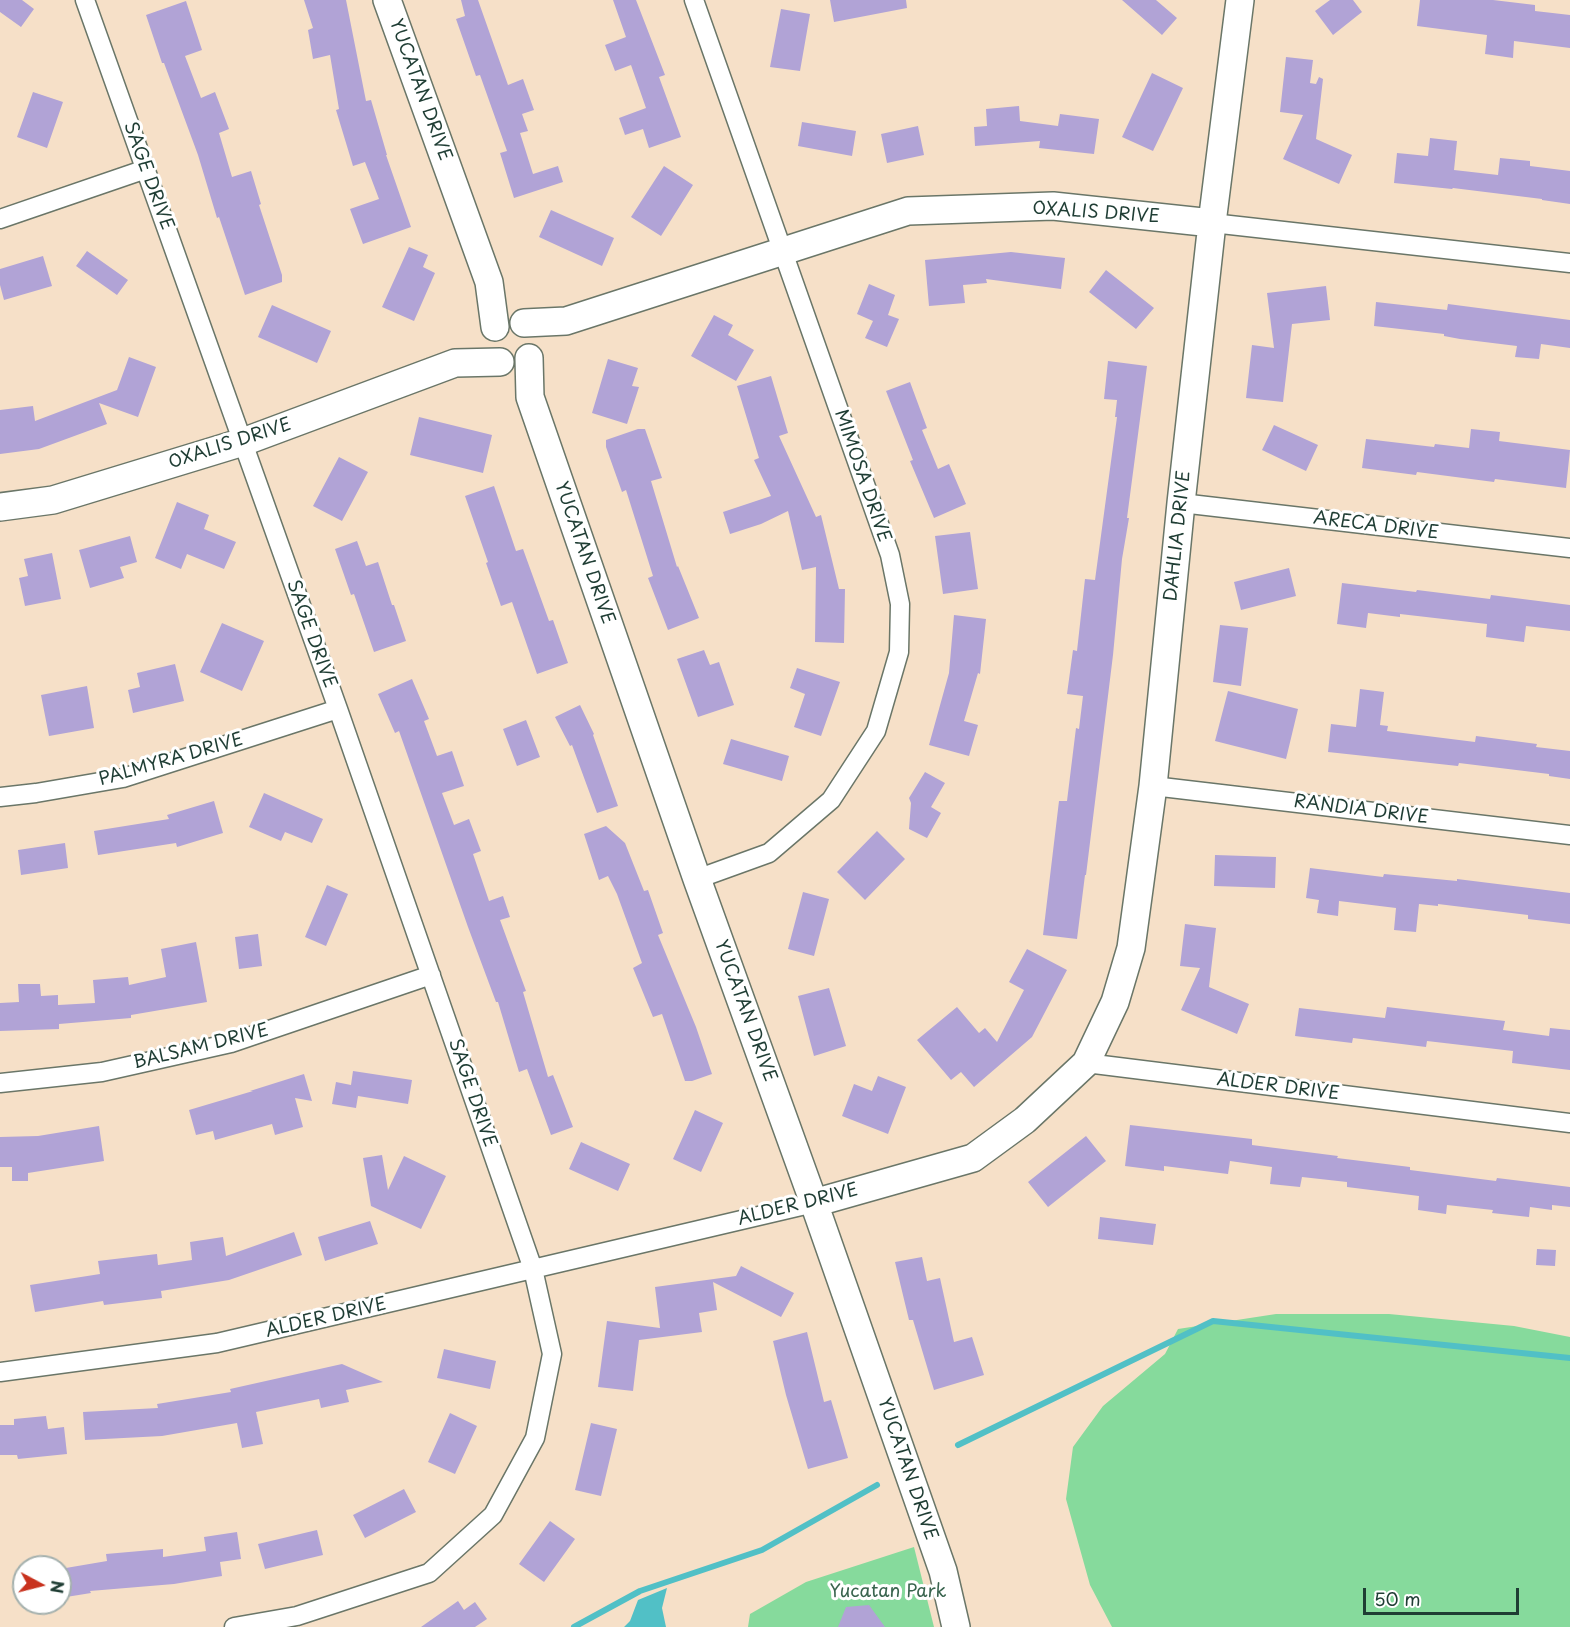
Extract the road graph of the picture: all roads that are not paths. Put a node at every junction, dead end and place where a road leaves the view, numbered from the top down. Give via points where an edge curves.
1 (85, 0) edge
2 (387, 0) edge
3 (694, 0) edge
4 (1240, 0) edge
5 (146, 169) junction
6 (0, 219) edge
7 (1212, 223) junction
8 (782, 250) junction
9 (1570, 263) edge
10 (512, 341) junction
11 (243, 442) junction
12 (1181, 503) junction
13 (0, 507) edge
14 (1570, 548) edge
15 (338, 708) junction
16 (1153, 786) junction
17 (0, 797) edge
18 (1570, 835) edge
19 (697, 879) junction
20 (431, 975) junction
21 (1086, 1063) junction
22 (0, 1083) edge
23 (1570, 1123) edge
24 (814, 1203) junction
25 (533, 1269) junction
26 (0, 1372) edge
27 (234, 1627) edge
28 (956, 1627) edge

1 - 5 street, SAGE DRIVE
2 - 10 street, YUCATAN DRIVE
3 - 8 street, MIMOSA DRIVE
4 - 7 street, DAHLIA DRIVE
5 - 6 street
5 - 11 street, SAGE DRIVE
7 - 8 street, OXALIS DRIVE via 1053,206 908,211
7 - 9 street, OXALIS DRIVE
7 - 12 street, DAHLIA DRIVE
8 - 10 street, OXALIS DRIVE
8 - 19 street, MIMOSA DRIVE via 890,555 900,604 899,652 876,731 831,800 769,853
10 - 11 street, OXALIS DRIVE
10 - 19 street, YUCATAN DRIVE
11 - 13 street, OXALIS DRIVE via 53,500
11 - 15 street, SAGE DRIVE
12 - 14 street, ARECA DRIVE
12 - 16 street, DAHLIA DRIVE
15 - 17 street, PALMYRA DRIVE via 123,778
15 - 20 street, SAGE DRIVE
16 - 18 street, RANDIA DRIVE
16 - 21 street, DAHLIA DRIVE via 1131,948 1114,1002
19 - 24 street, YUCATAN DRIVE
20 - 22 street, BALSAM DRIVE via 231,1043 102,1072
20 - 25 street, SAGE DRIVE
21 - 23 street, ALDER DRIVE
21 - 24 street, ALDER DRIVE via 1025,1120 973,1158
24 - 25 street, ALDER DRIVE
24 - 28 street, YUCATAN DRIVE via 943,1571
25 - 26 street, ALDER DRIVE via 217,1343
25 - 27 street, SAGE DRIVE via 552,1354 535,1438 493,1515 429,1573 297,1616

